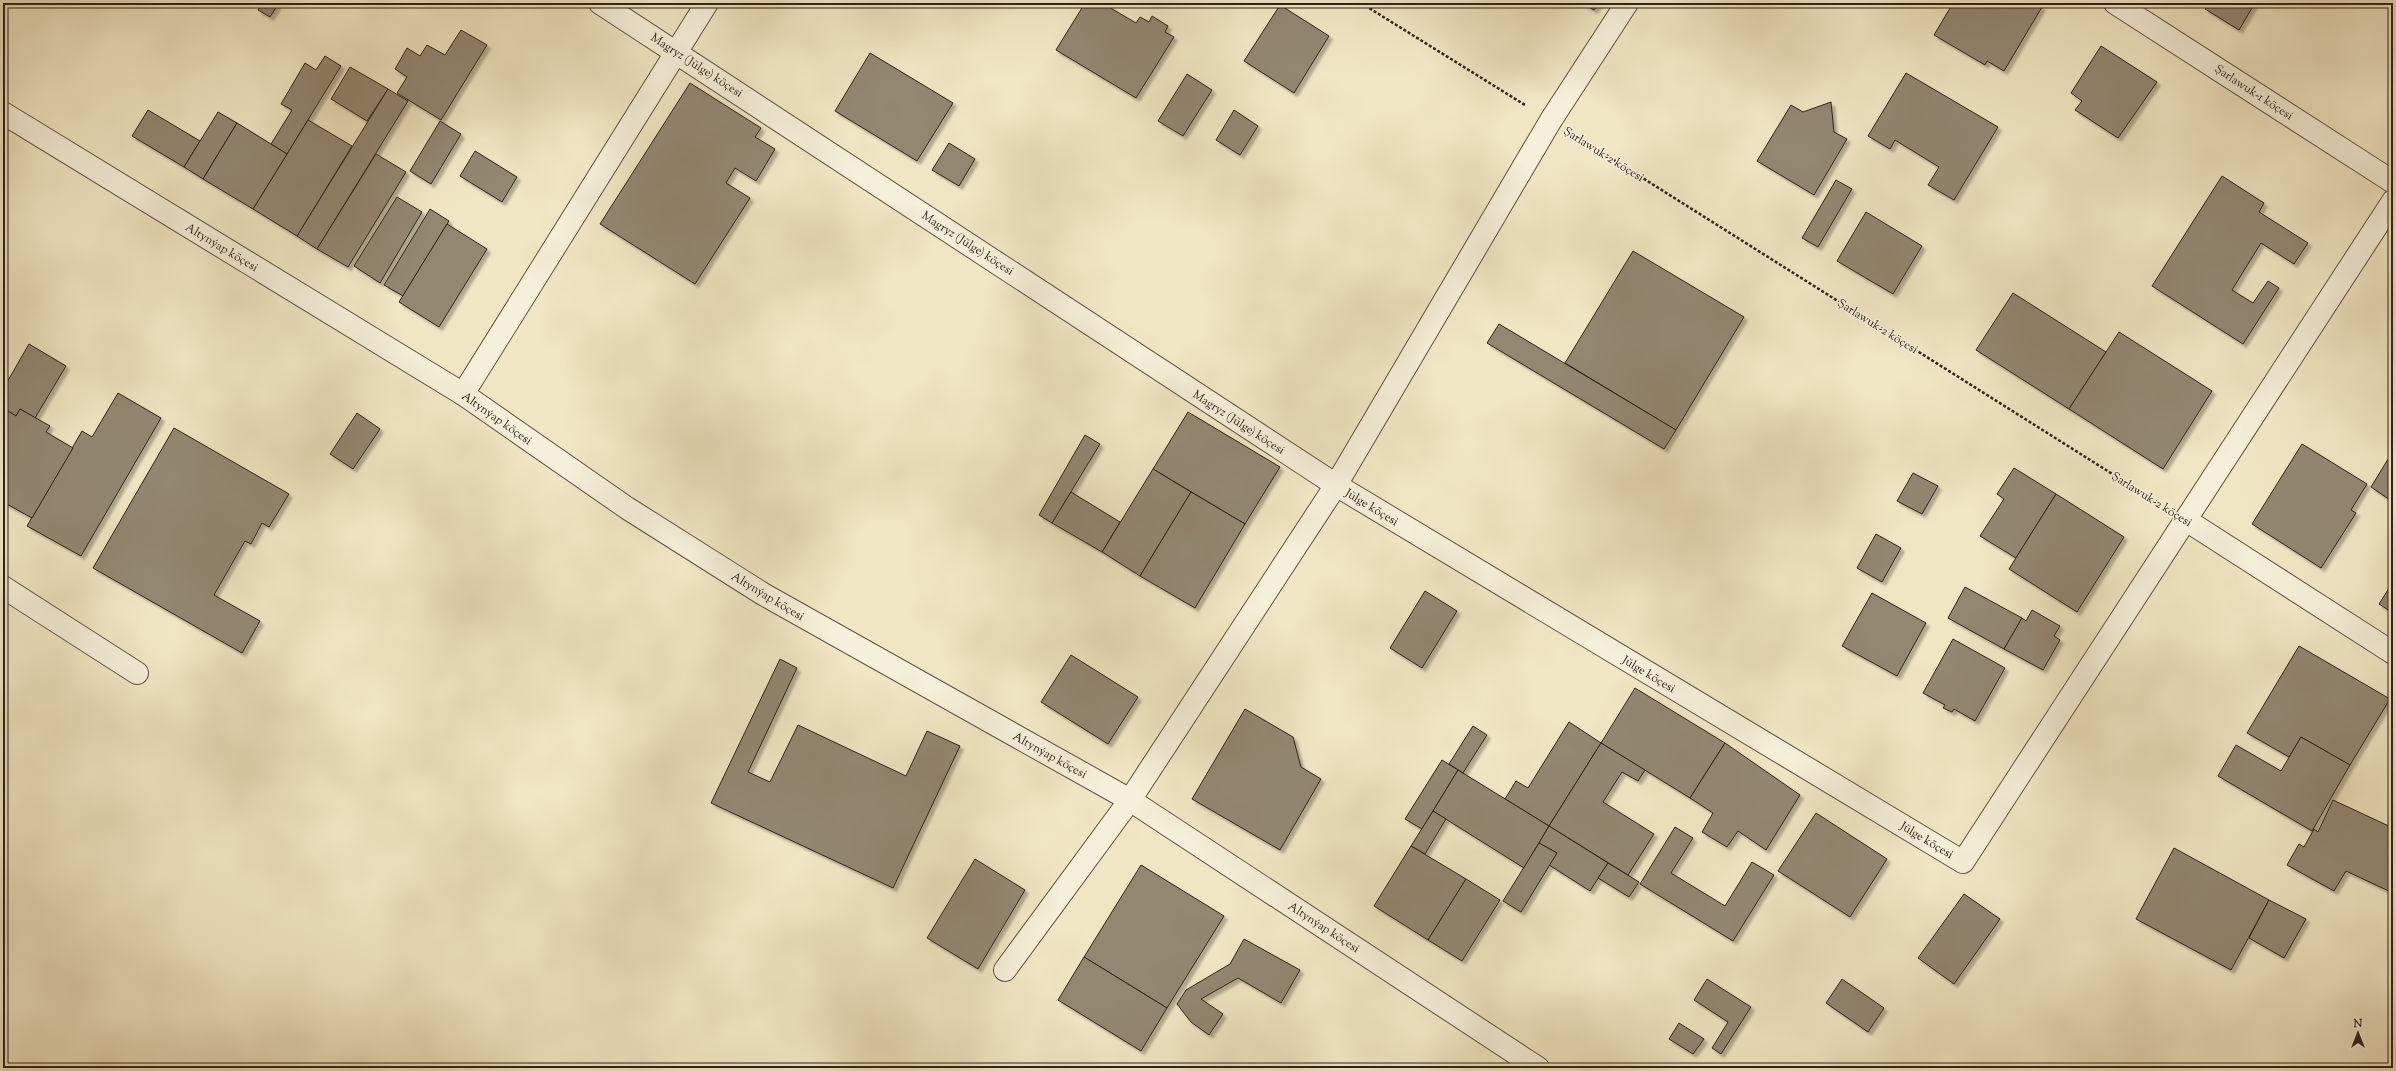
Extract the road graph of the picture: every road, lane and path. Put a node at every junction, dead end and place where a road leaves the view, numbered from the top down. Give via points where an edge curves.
1 (600, 3) edge
2 (707, 3) edge
3 (1361, 3) edge
4 (1627, 3) edge
5 (2115, 3) edge
6 (678, 52) junction
7 (3, 114) edge
8 (1551, 120) junction
9 (2393, 182) edge
10 (2393, 201) edge
11 (463, 394) junction
12 (1336, 485) junction
13 (2186, 520) junction
14 (3, 587) edge
15 (2393, 653) edge
16 (137, 672) dead end
17 (1130, 800) junction
18 (1005, 970) dead end
19 (1538, 1068) edge

1 - 6 street, Magryz (Jülge) köçesi
2 - 6 street
3 - 8 path, Şarlawuk-2 köçesi
4 - 8 street
5 - 9 street, Şarlawuk-1 köçesi
6 - 11 street
6 - 12 street, Magryz (Jülge) köçesi
7 - 11 street, Altynýap köçesi
8 - 12 street
8 - 13 path, Şarlawuk-2 köçesi
10 - 13 street
11 - 17 street, Altynýap köçesi via 627,508 763,594
12 - 13 street, Jülge köçesi via 1963,862
12 - 17 street
13 - 15 street, Şarlawuk-2 köçesi
14 - 16 street
17 - 18 street
17 - 19 street, Altynýap köçesi

